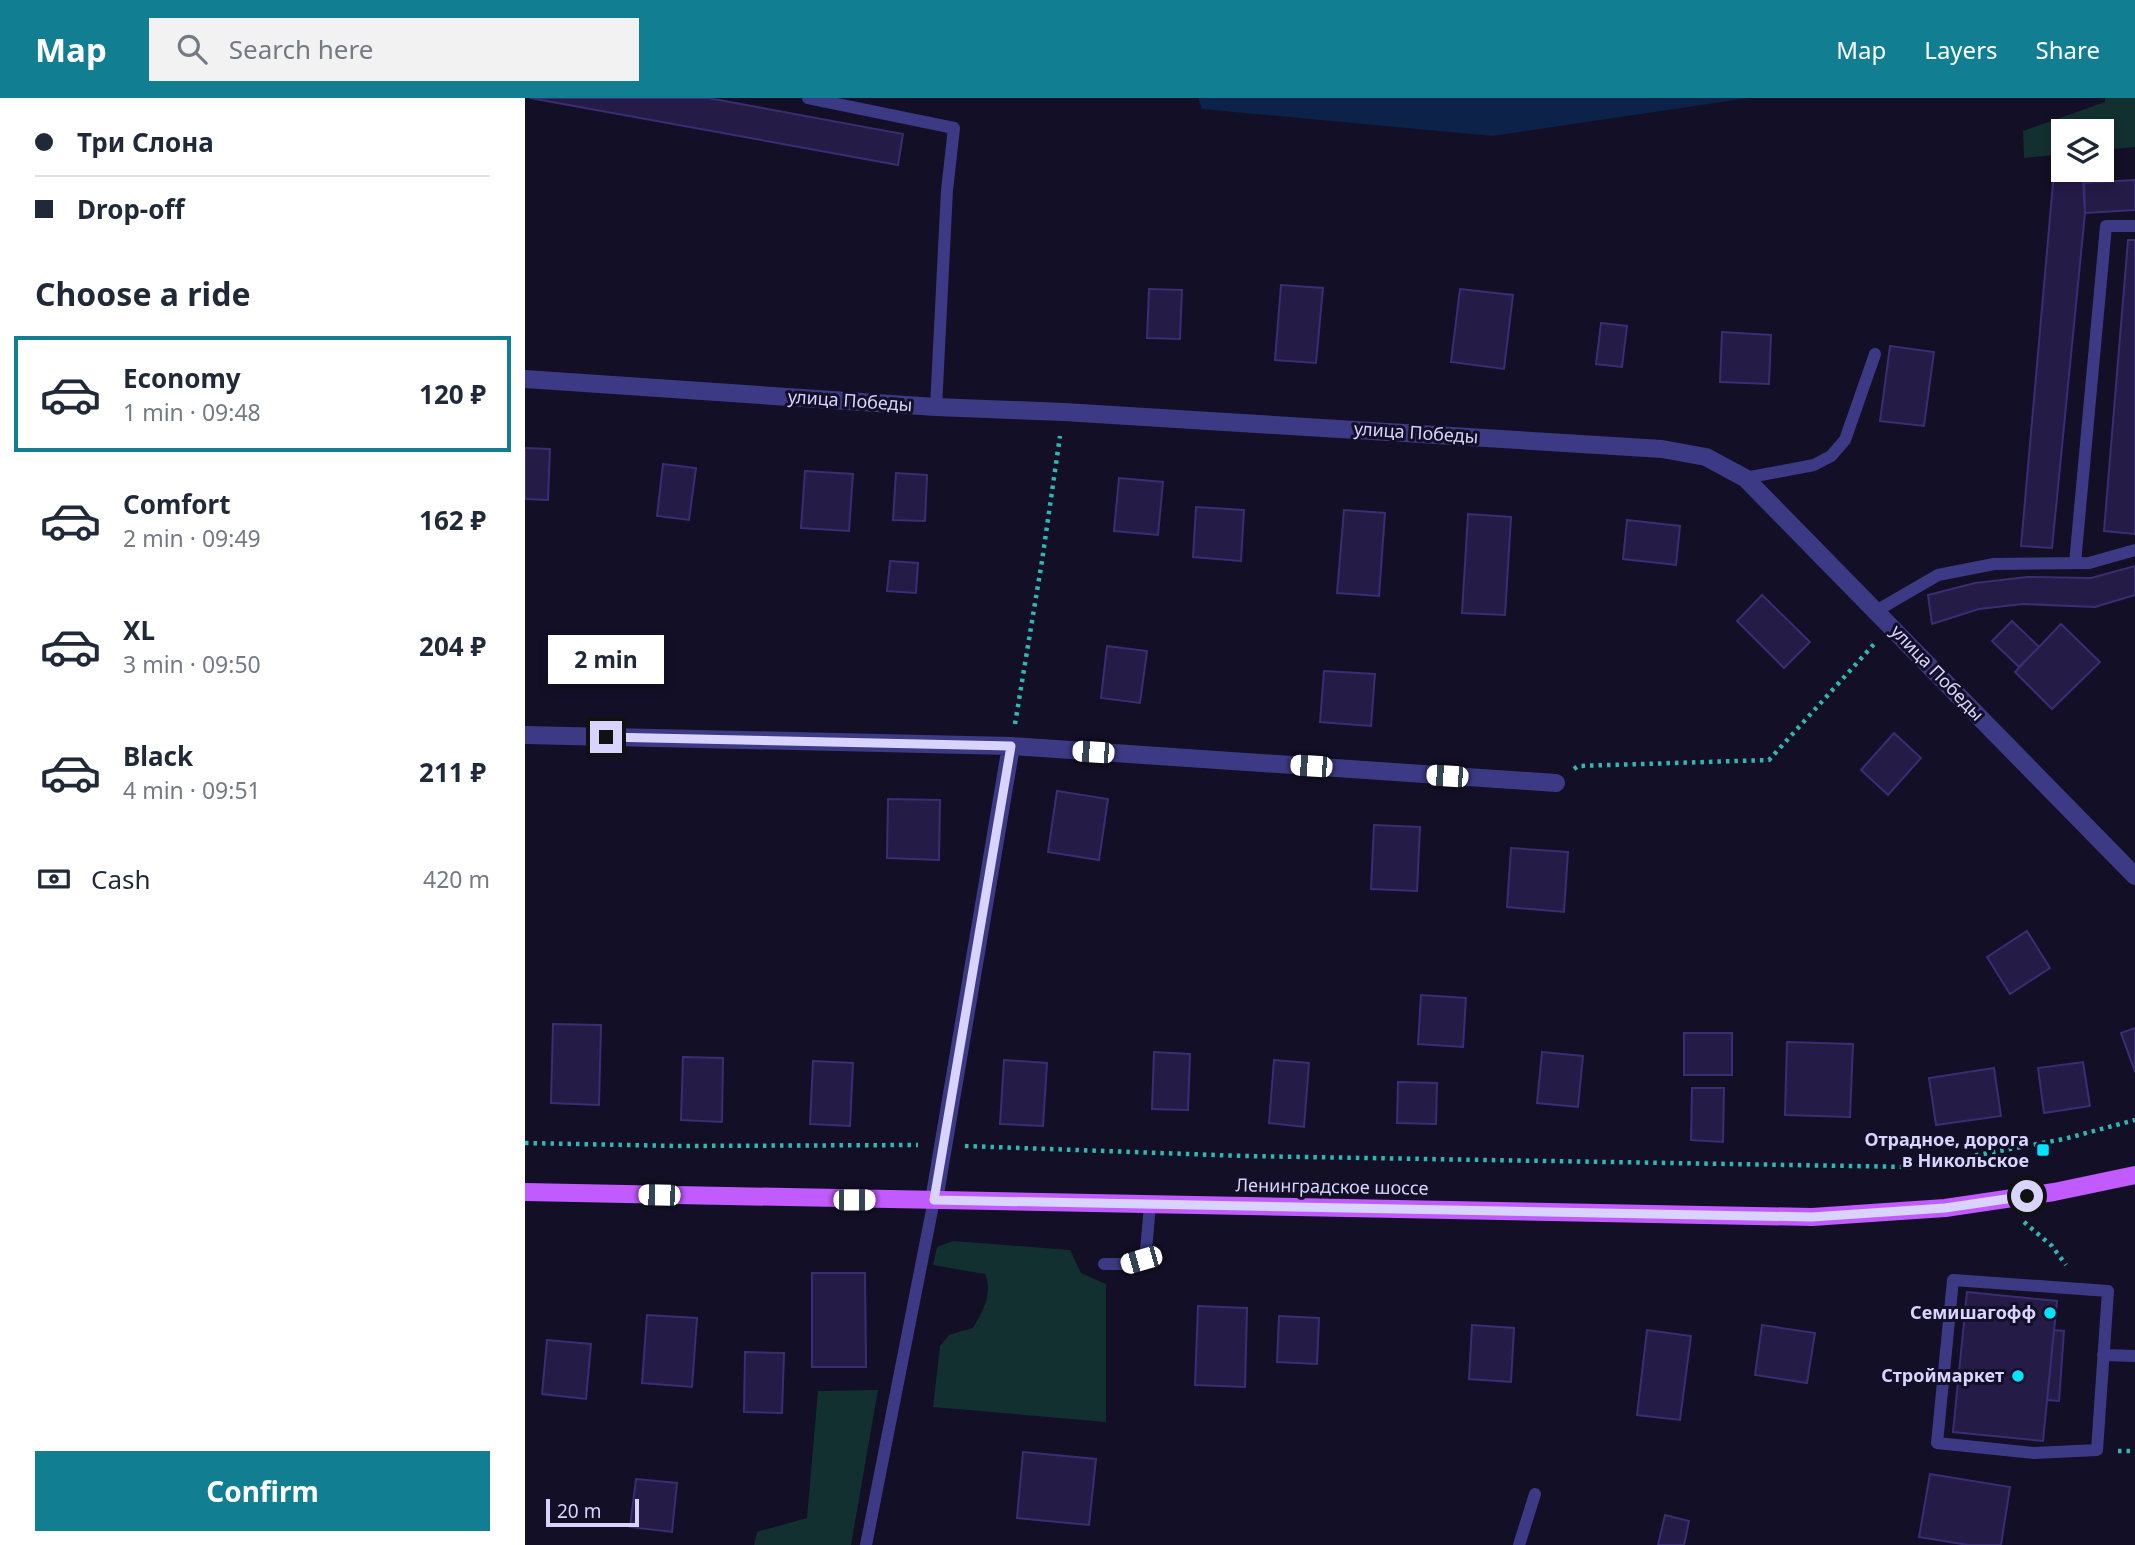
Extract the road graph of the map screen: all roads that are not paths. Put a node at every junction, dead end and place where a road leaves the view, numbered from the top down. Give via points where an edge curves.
1 (808, 98) edge
2 (2135, 226) edge
3 (1875, 354) dead end
4 (525, 379) edge
5 (936, 407) junction
6 (1745, 478) junction
7 (2135, 550) edge
8 (2075, 563) junction
9 (1877, 611) junction
10 (525, 735) edge
11 (1011, 746) junction
12 (1556, 783) road end
13 (2135, 876) edge
14 (2135, 1175) edge
15 (525, 1192) edge
16 (934, 1200) junction
17 (1150, 1205) junction
18 (1104, 1264) dead end
19 (2103, 1355) junction
20 (2135, 1356) edge
21 (1535, 1493) dead end
22 (866, 1545) edge
23 (1519, 1545) edge

1 - 5 lane via 954,128
2 - 8 lane via 2106,226
3 - 6 lane via 1845,440 1831,456 1814,465
4 - 5 street, улица Победы
5 - 6 street, улица Победы via 1662,449 1706,457
6 - 9 street, улица Победы
7 - 8 lane
8 - 9 lane via 1994,564 1938,575
9 - 13 street, улица Победы
10 - 11 street
11 - 12 street
11 - 16 street
14 - 17 main road, Ленинградское шоссе via 1945,1208 1812,1217
15 - 16 main road, Ленинградское шоссе
16 - 17 main road, Ленинградское шоссе
16 - 22 lane
17 - 18 lane via 1141,1260
19 - 19 lane via 2108,1291 1953,1280 1937,1443 2034,1453 2097,1450
19 - 20 lane
21 - 23 lane

